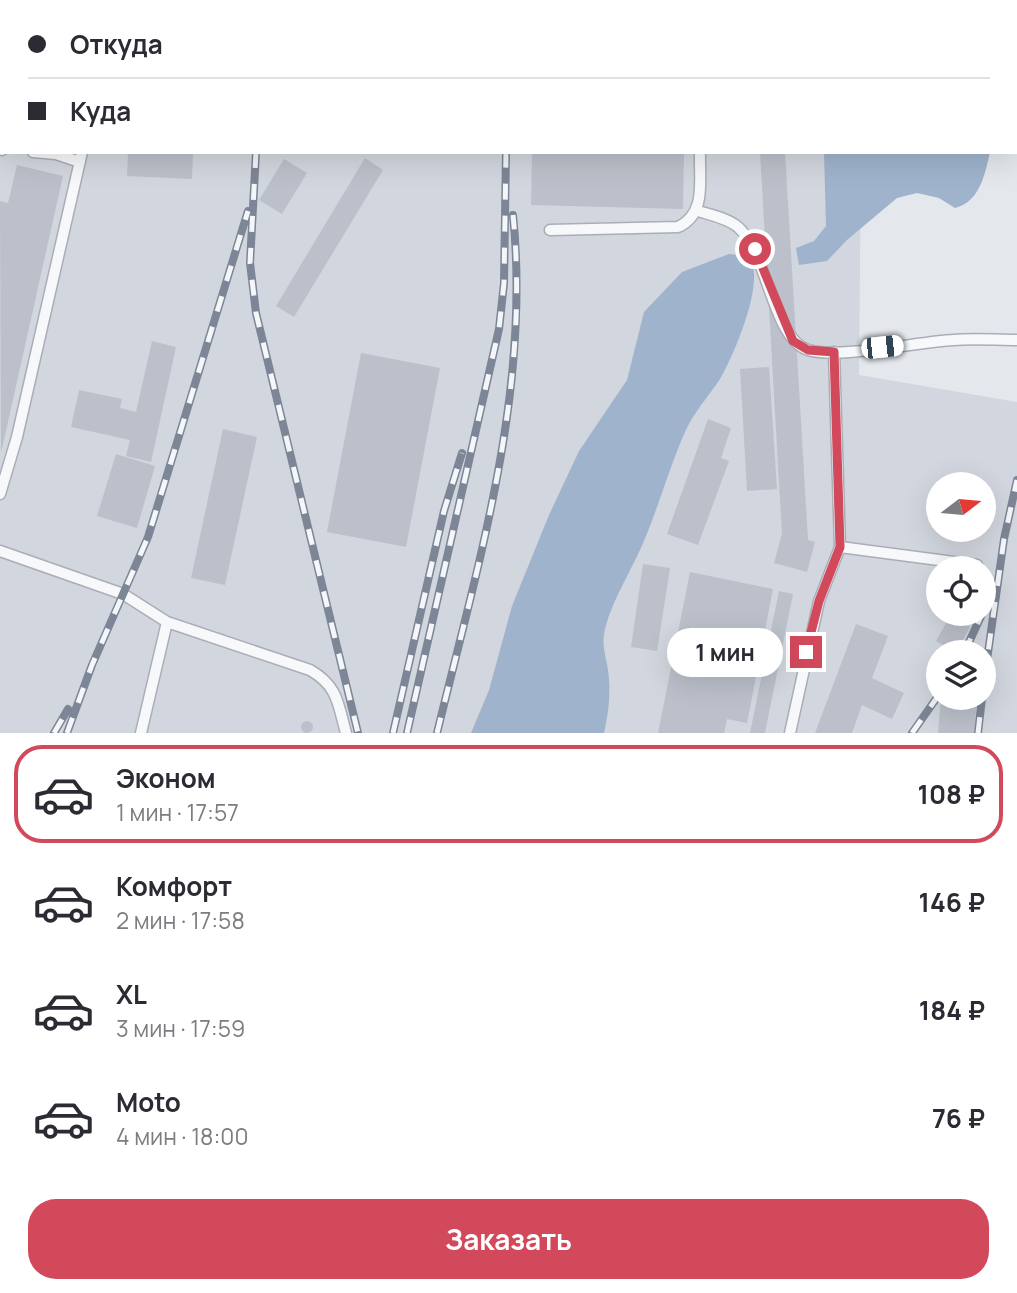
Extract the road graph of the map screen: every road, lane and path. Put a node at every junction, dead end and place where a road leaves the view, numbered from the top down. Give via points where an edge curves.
1 (56, 154) edge
2 (700, 154) edge
3 (81, 157) edge
4 (698, 211) junction
5 (550, 230) dead end
6 (1017, 340) edge
7 (834, 352) junction
8 (0, 494) edge
9 (840, 547) junction
10 (0, 551) edge
11 (926, 558) edge
12 (167, 622) junction
13 (142, 733) edge
14 (346, 733) edge
15 (790, 733) edge

1 - 3 lane
2 - 4 lane
3 - 8 lane
4 - 5 lane via 690,222 678,227
4 - 7 lane via 738,227 755,249 793,341 808,350
6 - 7 lane via 954,340
7 - 9 lane
9 - 11 lane
9 - 15 lane via 819,601
10 - 12 lane via 123,594
12 - 13 lane
12 - 14 lane via 326,679 336,695

